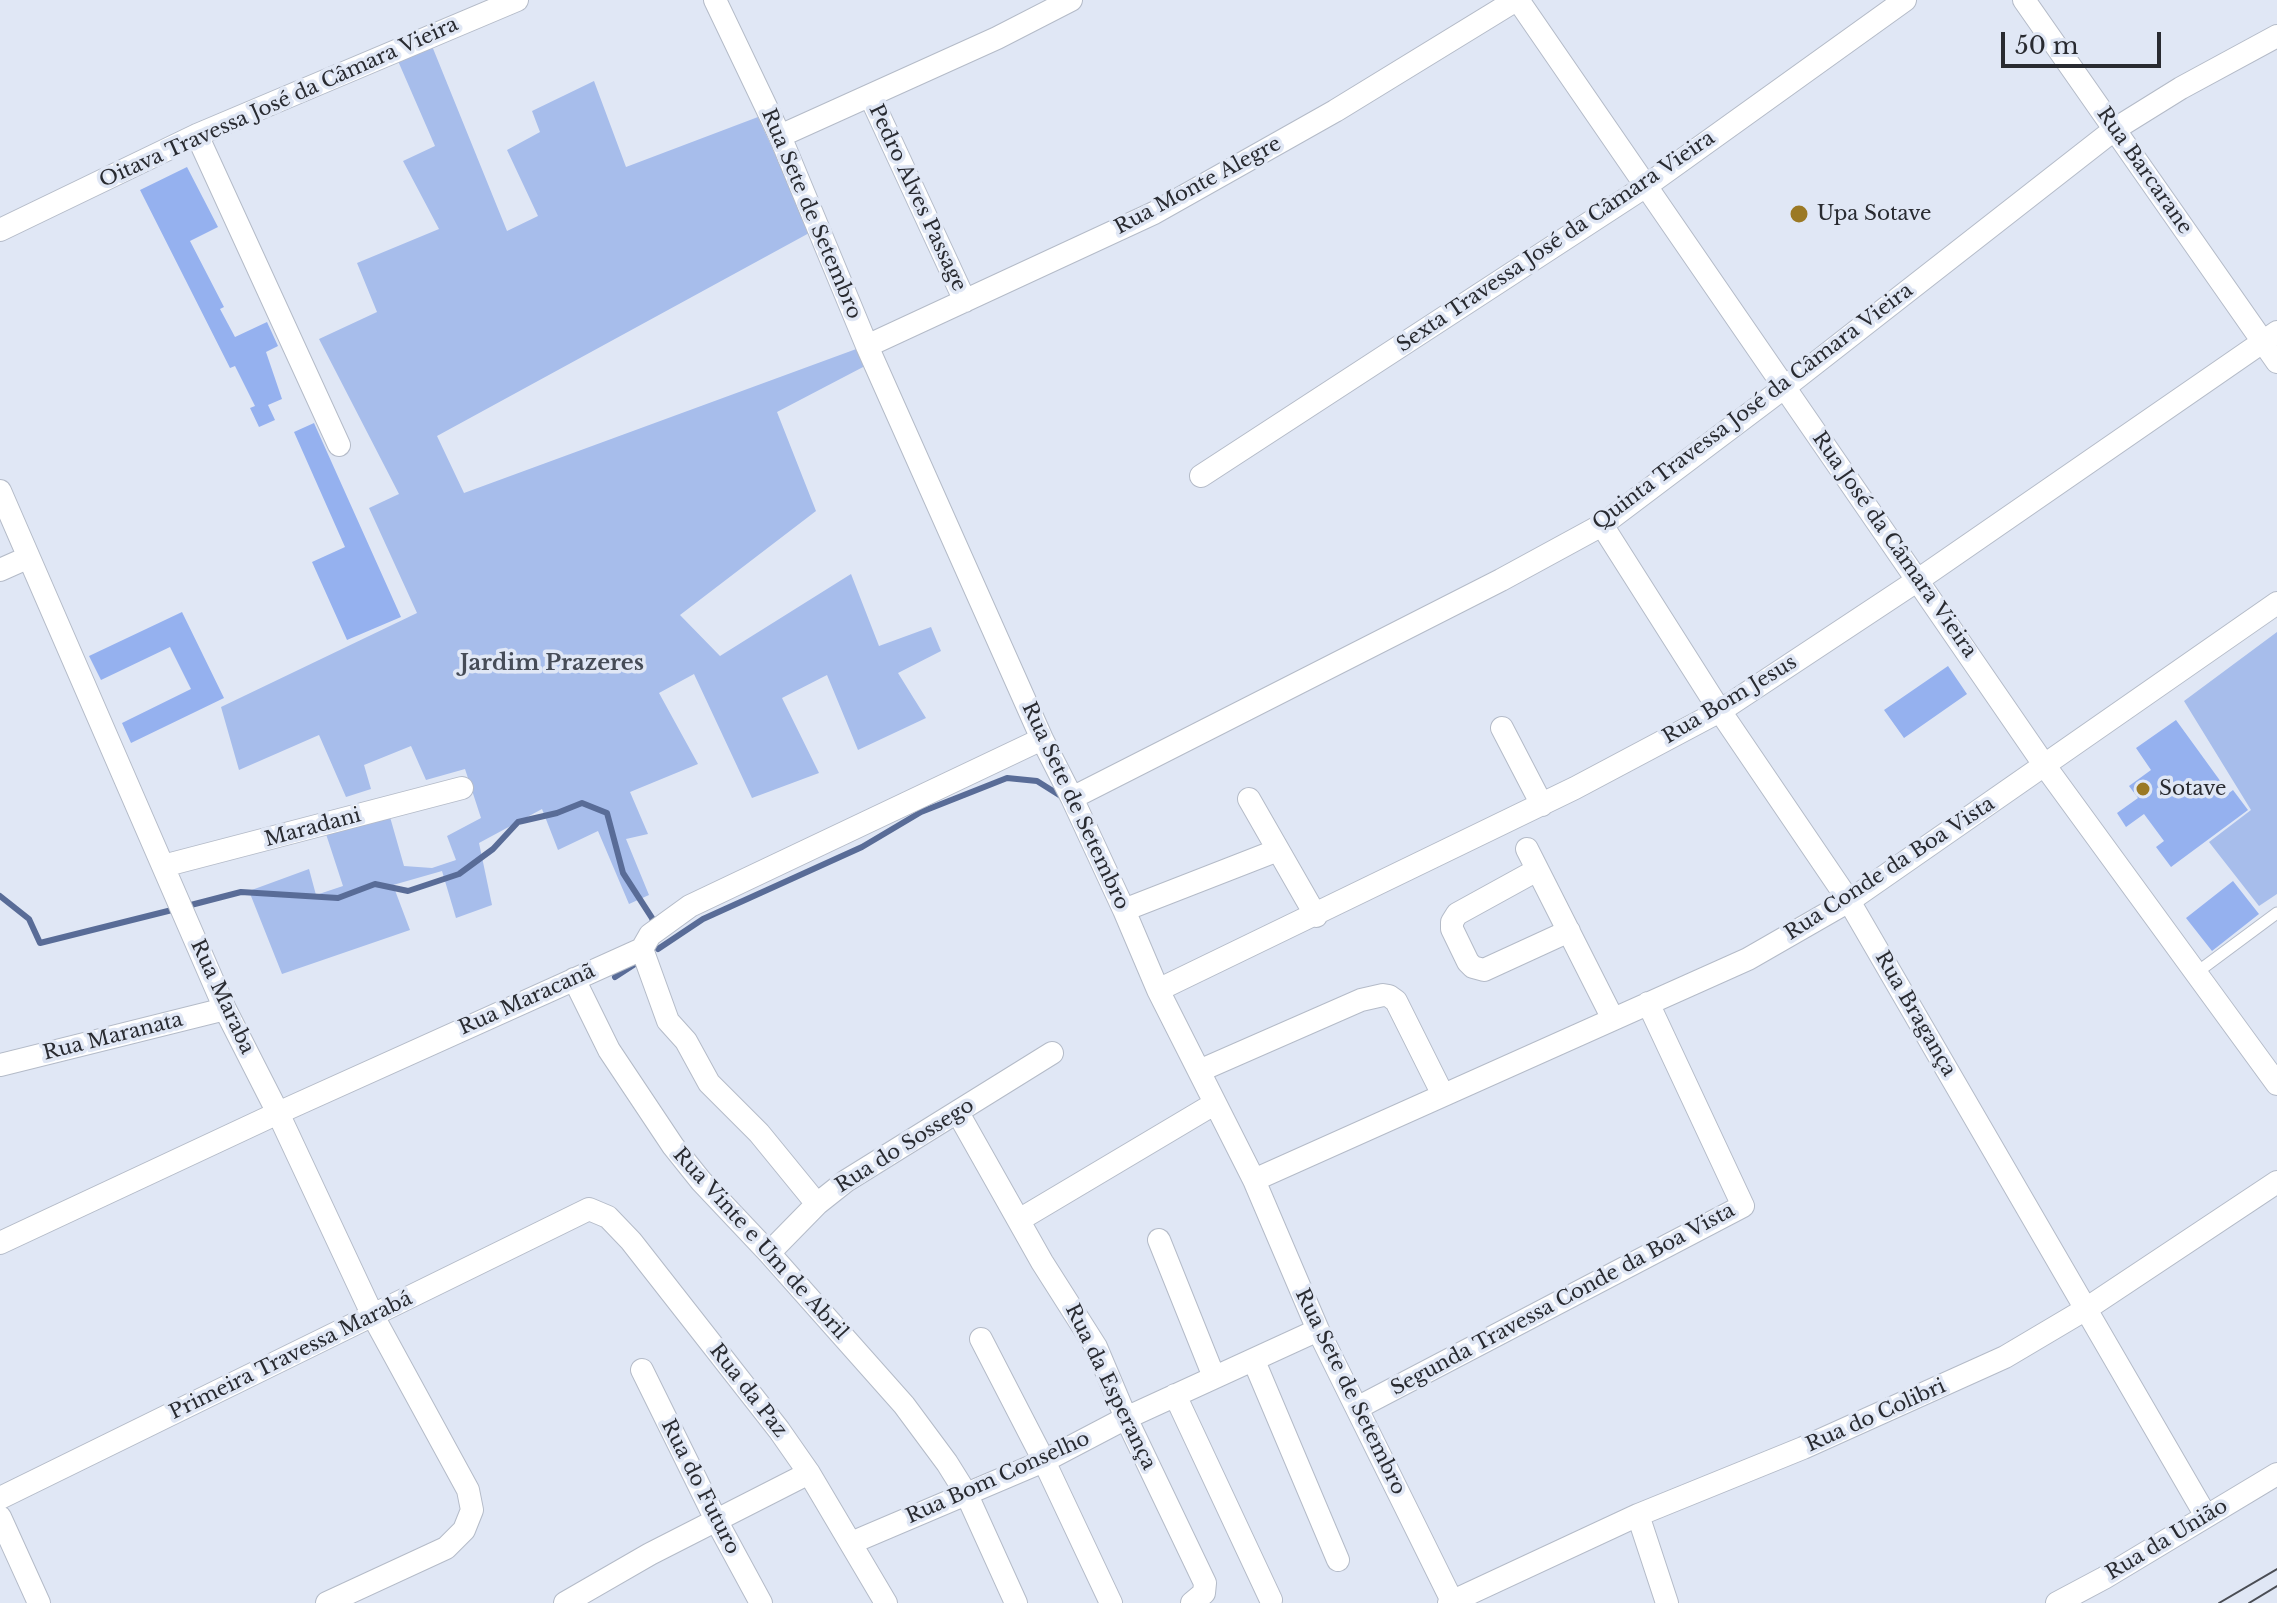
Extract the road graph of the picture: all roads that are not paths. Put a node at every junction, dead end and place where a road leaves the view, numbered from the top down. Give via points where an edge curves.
1 (517, 0) edge
2 (715, 0) edge
3 (1071, 0) edge
4 (1517, 0) edge
5 (1905, 0) edge
6 (2024, 0) edge
7 (2277, 36) edge
8 (870, 96) junction
9 (2115, 129) junction
10 (197, 135) junction
11 (780, 136) junction
12 (1646, 186) junction
13 (0, 230) edge
14 (965, 301) junction
15 (2270, 337) edge
16 (867, 346) junction
17 (2277, 362) edge
18 (1785, 387) junction
19 (339, 445) dead end
20 (1201, 476) dead end
21 (0, 491) edge
22 (1602, 525) junction
23 (27, 558) junction
24 (0, 570) edge
25 (1918, 580) junction
26 (2277, 603) edge
27 (1720, 711) junction
28 (1502, 728) dead end
29 (1042, 739) junction
30 (2045, 766) junction
31 (462, 788) dead end
32 (1072, 798) junction
33 (1249, 799) dead end
34 (1542, 805) junction
35 (1527, 849) dead end
36 (1278, 850) junction
37 (163, 866) junction
38 (1537, 870) junction
39 (1849, 901) junction
40 (1124, 910) junction
41 (2277, 913) edge
42 (1316, 916) junction
43 (1569, 931) junction
44 (642, 949) junction
45 (2196, 973) junction
46 (574, 979) junction
47 (1158, 990) junction
48 (1648, 1003) junction
49 (225, 1009) junction
50 (1613, 1019) junction
51 (1052, 1053) dead end
52 (0, 1065) edge
53 (1199, 1071) junction
54 (2277, 1084) edge
55 (1443, 1095) junction
56 (1214, 1104) junction
57 (278, 1113) junction
58 (958, 1113) junction
59 (1254, 1180) junction
60 (2277, 1182) edge
61 (817, 1204) junction
62 (581, 1211) joint
63 (1019, 1220) junction
64 (1159, 1240) dead end
65 (0, 1243) edge
66 (769, 1253) junction
67 (2086, 1309) junction
68 (373, 1316) junction
69 (1318, 1330) junction
70 (981, 1339) dead end
71 (1254, 1361) junction
72 (642, 1370) dead end
73 (1214, 1377) junction
74 (1175, 1395) junction
75 (1357, 1408) junction
76 (1126, 1418) junction
77 (1044, 1461) junction
78 (809, 1473) junction
79 (2277, 1474) edge
80 (967, 1495) junction
81 (0, 1498) edge
82 (1638, 1515) junction
83 (2206, 1516) junction
84 (0, 1517) edge
85 (716, 1520) junction
86 (851, 1543) junction
87 (1338, 1560) dead end
88 (1271, 1600) dead end
89 (1451, 1602) edge
90 (39, 1603) edge
91 (327, 1603) edge
92 (565, 1603) edge
93 (761, 1603) edge
94 (886, 1603) edge
95 (1016, 1603) edge
96 (1111, 1603) edge
97 (1192, 1603) edge
98 (1667, 1603) edge
99 (2057, 1603) edge

1 - 10 street, Oitava Travessa José da Câmara Vieira
2 - 11 street, Rua Sete de Setembro
3 - 8 street
4 - 12 street, Rua José da Câmara Vieira
4 - 14 street, Rua Monte Alegre via 1154,213
5 - 12 street, Sexta Travessa José da Câmara Vieira
6 - 9 street, Rua Barcarane
7 - 9 street, Quinta Travessa José da Câmara Vieira
8 - 11 street
8 - 14 street, Pedro Alves Passage
9 - 15 street, Rua Barcarane
9 - 18 street, Quinta Travessa José da Câmara Vieira
10 - 13 street, Oitava Travessa José da Câmara Vieira
10 - 19 street
11 - 16 street, Rua Sete de Setembro
12 - 18 street, Rua José da Câmara Vieira
12 - 20 street, Sexta Travessa José da Câmara Vieira
14 - 16 street, Rua Monte Alegre
15 - 17 street, Rua Barcarane
15 - 25 street, Rua Bom Jesus
16 - 29 street, Rua Sete de Setembro
18 - 22 street, Quinta Travessa José da Câmara Vieira
18 - 25 street, Rua José da Câmara Vieira
21 - 23 street, Rua Maraba
22 - 27 street, Rua Bragança
22 - 32 street, Quinta Travessa José da Câmara Vieira
23 - 24 street
23 - 37 street, Rua Maraba
25 - 27 street, Rua Bom Jesus
25 - 30 street, Rua José da Câmara Vieira
26 - 30 street, Rua Conde da Boa Vista
27 - 34 street, Rua Bom Jesus
27 - 39 street, Rua Bragança
28 - 34 street
29 - 32 street, Rua Sete de Setembro
29 - 44 street, Rua Maracanã via 690,906 650,935
30 - 39 street, Rua Conde da Boa Vista
30 - 45 street, Rua José da Câmara Vieira
31 - 37 street, Maradani
32 - 40 street, Rua Sete de Setembro
33 - 36 street
34 - 42 street, Rua Bom Jesus
35 - 38 street
36 - 40 street
36 - 42 street
37 - 49 street, Rua Maraba
38 - 43 street
38 - 43 street via 1457,914 1452,929 1468,962 1484,970
39 - 48 street, Rua Conde da Boa Vista via 1748,959
39 - 67 street, Rua Bragança
40 - 47 street, Rua Sete de Setembro
41 - 45 lane
42 - 47 street, Rua Bom Jesus
43 - 50 street
44 - 46 street, Rua Maracanã
44 - 61 street via 668,1021 709,1083 759,1133
45 - 54 street, Rua José da Câmara Vieira
46 - 57 street, Rua Maracanã
46 - 66 street, Rua Vinte e Um de Abril via 609,1050 673,1146
47 - 53 street, Rua Sete de Setembro
48 - 50 street, Rua Conde da Boa Vista
48 - 75 street, Segunda Travessa Conde da Boa Vista via 1743,1206
49 - 52 street, Rua Maranata
49 - 57 street, Rua Maraba
50 - 55 street, Rua Conde da Boa Vista
51 - 58 street, Rua do Sossego
53 - 55 street via 1383,995 1396,1001
53 - 56 street, Rua Sete de Setembro
55 - 59 street, Rua Conde da Boa Vista
56 - 59 street, Rua Sete de Setembro
56 - 63 street
57 - 65 street, Rua Maracanã
57 - 68 street, Rua Maraba
58 - 61 street, Rua do Sossego via 876,1160
58 - 63 street, Rua da Esperança
59 - 69 street, Rua Sete de Setembro
60 - 67 street, Rua do Colibri
61 - 66 street, Rua do Sossego
62 - 68 street, Primeira Travessa Marabá
62 - 78 street, Rua da Paz via 597,1210 631,1241
63 - 76 street, Rua da Esperança via 1096,1347
64 - 73 street
66 - 80 street, Rua Vinte e Um de Abril via 904,1405
67 - 82 street, Rua do Colibri via 2005,1357 1912,1401
67 - 83 street, Rua Bragança
68 - 81 street, Primeira Travessa Marabá
68 - 91 street, Rua Maraba via 468,1490 472,1510 464,1530 446,1548
69 - 71 street, Rua Bom Conselho
69 - 75 street, Rua Sete de Setembro
70 - 77 street
71 - 73 street, Rua Bom Conselho
71 - 87 street
72 - 85 street, Rua do Futuro
73 - 74 street, Rua Bom Conselho
74 - 76 street, Rua Bom Conselho
74 - 88 street
75 - 89 street, Rua Sete de Setembro
76 - 77 street, Rua Bom Conselho
76 - 97 street, Rua da Esperança via 1205,1583 1204,1593
77 - 80 street, Rua Bom Conselho
77 - 96 street
78 - 85 street
78 - 86 street, Rua da Paz
79 - 83 street, Rua da União
80 - 86 street, Rua Bom Conselho
80 - 95 street
82 - 89 street, Rua do Colibri
82 - 98 street
83 - 99 street, Rua da União
84 - 90 street
85 - 92 street
85 - 93 street, Rua do Futuro
86 - 94 street, Rua da Paz

